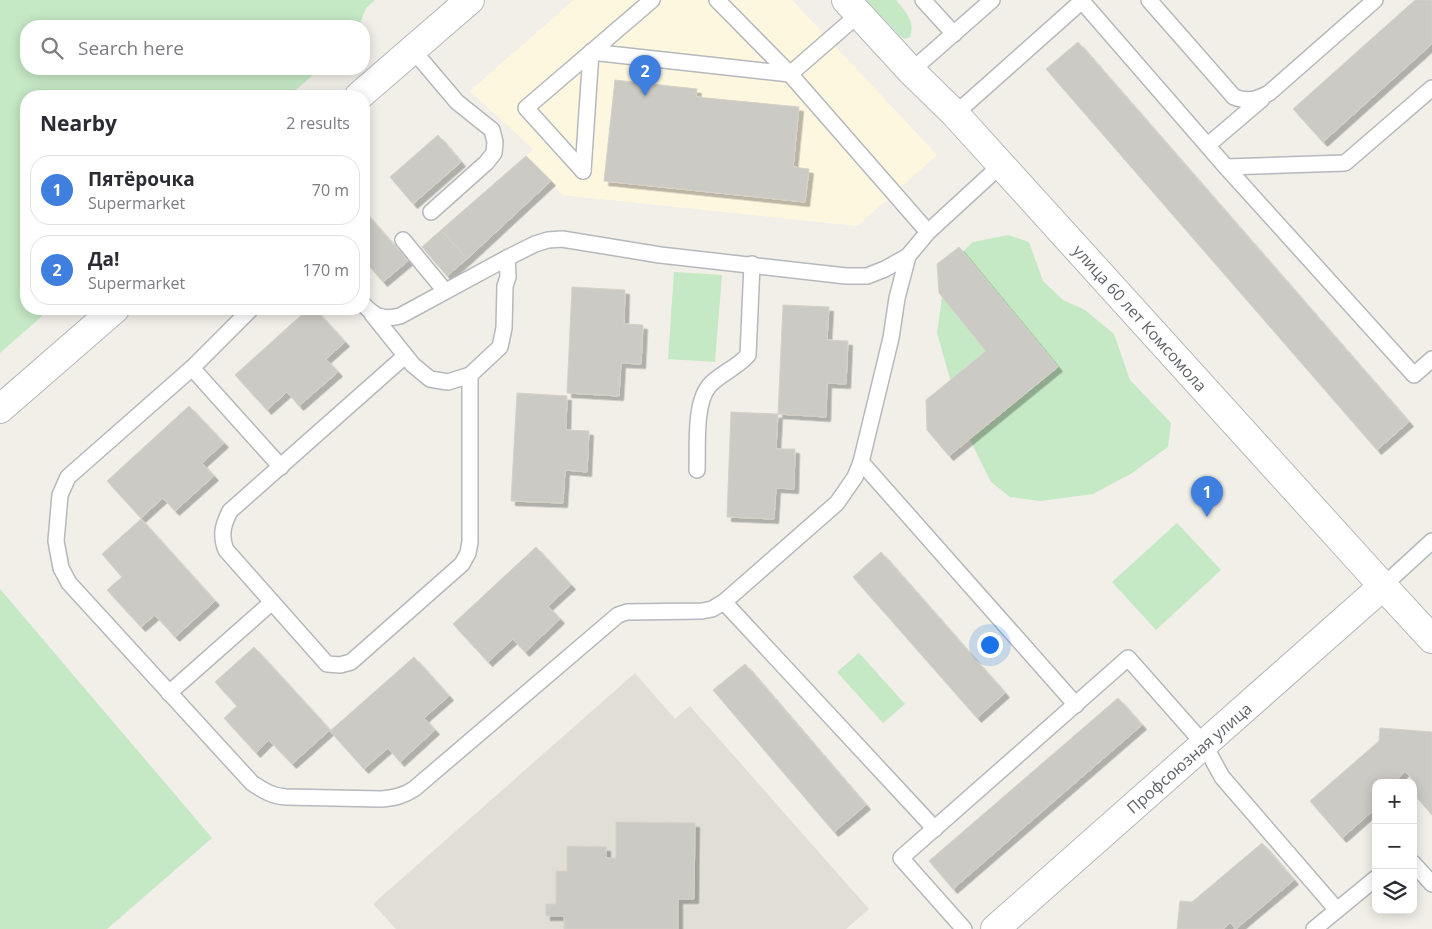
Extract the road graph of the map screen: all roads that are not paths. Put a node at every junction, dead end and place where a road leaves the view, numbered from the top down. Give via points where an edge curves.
1 (470, 0) edge
2 (652, 0) edge
3 (717, 0) edge
4 (923, 0) edge
5 (992, 0) edge
6 (1149, 0) edge
7 (1375, 0) edge
8 (1082, 1) edge
9 (852, 7) edge
10 (954, 34) junction
11 (412, 49) junction
12 (591, 52) junction
13 (911, 71) junction
14 (790, 74) junction
15 (1432, 88) edge
16 (366, 90) edge
17 (1269, 93) junction
18 (955, 114) junction
19 (1208, 145) junction
20 (1001, 165) junction
21 (1226, 167) junction
22 (431, 212) dead end
23 (928, 232) junction
24 (403, 240) dead end
25 (908, 256) junction
26 (507, 258) junction
27 (752, 264) junction
28 (445, 291) junction
29 (370, 311) edge
30 (370, 313) edge
31 (108, 315) edge
32 (245, 315) edge
33 (406, 356) junction
34 (1432, 359) edge
35 (192, 368) junction
36 (470, 375) junction
37 (0, 409) edge
38 (861, 462) junction
39 (280, 467) junction
40 (698, 470) dead end
41 (1432, 541) edge
42 (1383, 586) junction
43 (272, 602) junction
44 (724, 602) junction
45 (1432, 638) edge
46 (169, 693) junction
47 (1076, 705) junction
48 (1204, 744) junction
49 (934, 829) junction
50 (1417, 867) edge
51 (1372, 881) edge
52 (1432, 884) edge
53 (1337, 910) junction
54 (964, 929) edge
55 (995, 929) edge
56 (1314, 929) edge

1 - 11 street
2 - 12 lane
3 - 14 lane
4 - 10 lane
5 - 10 lane
6 - 17 lane via 1234,97 1255,100
7 - 17 lane
8 - 18 lane
8 - 19 lane
9 - 13 street, улица 60 лет Комсомола
9 - 14 lane
10 - 13 lane
11 - 16 street
11 - 22 lane via 456,102 492,130 495,142 494,153 486,163
12 - 12 lane via 526,108 583,171 590,62
12 - 14 lane
13 - 18 street, улица 60 лет Комсомола
14 - 23 lane
15 - 21 lane via 1345,163
17 - 19 lane
18 - 20 street, улица 60 лет Комсомола
19 - 21 lane
20 - 23 lane
20 - 42 street, улица 60 лет Комсомола
21 - 34 lane via 1414,375
23 - 25 lane
24 - 28 lane
25 - 27 lane via 868,276
25 - 38 lane
26 - 27 lane via 536,244 562,239 660,255
26 - 28 lane
26 - 36 lane via 500,347
27 - 40 lane via 748,355 710,385 703,396
28 - 29 lane via 400,316 377,317
30 - 33 lane
31 - 37 street
32 - 35 lane
33 - 36 lane via 430,379 448,382
33 - 39 lane
35 - 39 lane
35 - 46 lane via 68,477 57,512 56,541 61,568 69,583
36 - 43 lane via 470,542 462,564 351,662 340,665 328,664
38 - 44 lane via 837,503
38 - 47 lane
39 - 43 lane via 230,511 221,539 226,550
41 - 42 lane
42 - 45 street, улица 60 лет Комсомола
42 - 48 street, Профсоюзная улица
43 - 46 lane
44 - 46 lane via 702,611 626,612 618,615 414,789 403,796 381,800 273,796 252,783
44 - 49 lane
47 - 48 lane via 1128,658
47 - 49 lane
48 - 53 lane via 1222,777
48 - 55 street, Профсоюзная улица
49 - 54 lane via 901,858
50 - 52 lane
51 - 53 lane
53 - 56 lane

